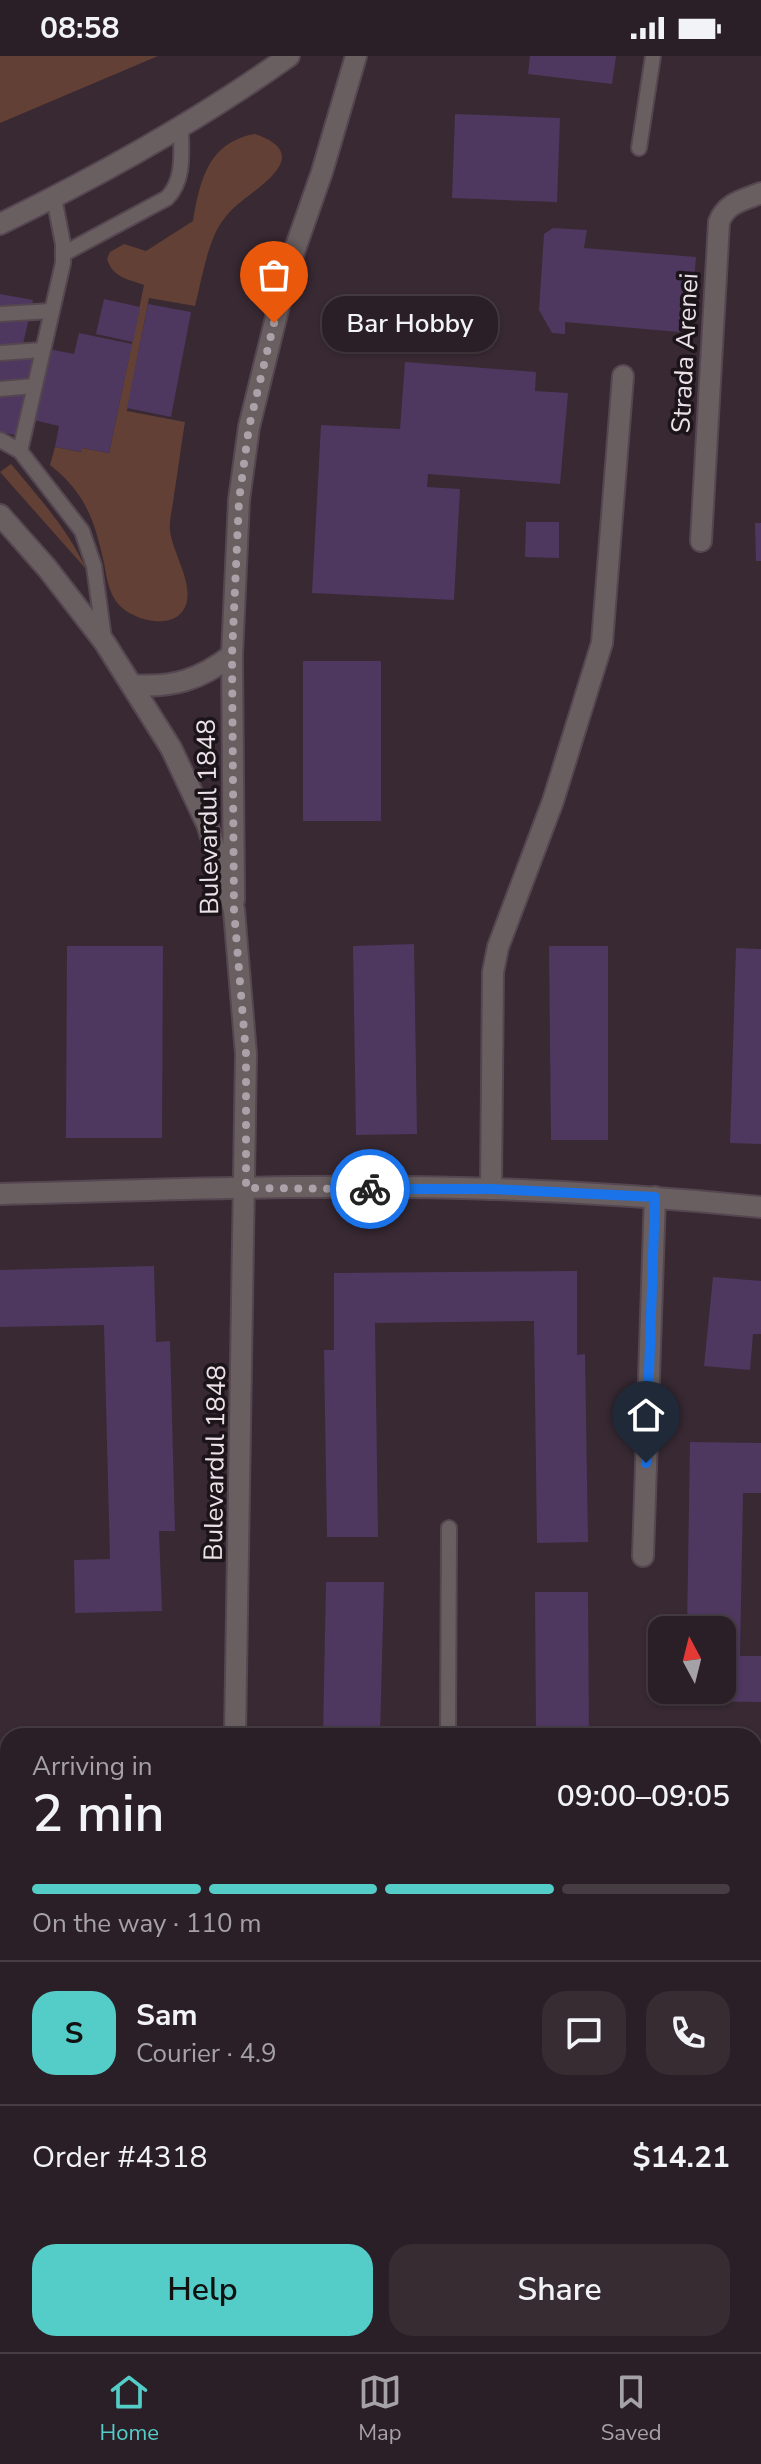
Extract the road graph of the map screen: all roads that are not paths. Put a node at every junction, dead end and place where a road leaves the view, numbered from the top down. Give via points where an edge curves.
1 (289, 56) edge
2 (356, 56) edge
3 (653, 56) edge
4 (181, 128) junction
5 (639, 148) dead end
6 (761, 193) edge
7 (54, 198) junction
8 (0, 224) edge
9 (63, 254) junction
10 (51, 311) junction
11 (0, 314) edge
12 (42, 350) junction
13 (0, 353) edge
14 (623, 376) dead end
15 (33, 386) junction
16 (0, 389) edge
17 (0, 440) edge
18 (20, 451) junction
19 (0, 515) edge
20 (701, 541) dead end
21 (105, 643) junction
22 (232, 655) junction
23 (133, 685) junction
24 (234, 910) junction
25 (246, 1188) junction
26 (491, 1189) junction
27 (0, 1194) edge
28 (655, 1197) junction
29 (761, 1207) edge
30 (449, 1528) dead end
31 (643, 1556) dead end
32 (235, 1728) edge
33 (448, 1728) edge

1 - 4 street
2 - 22 street, Bulevardul 1848 via 288,269 249,427 239,500
3 - 5 lane
4 - 7 street
4 - 9 lane via 174,191
6 - 20 street, Strada Arenei via 731,204 719,222
7 - 8 street
7 - 9 lane
9 - 10 lane
10 - 11 lane
10 - 12 lane
12 - 13 lane
12 - 15 lane
14 - 26 street via 602,643 493,972
15 - 16 lane
15 - 18 lane
17 - 18 lane
18 - 21 lane via 82,531 94,566
19 - 21 street
21 - 23 street
22 - 23 street via 187,682
22 - 24 street, Bulevardul 1848
23 - 24 street via 192,788
24 - 25 street, Bulevardul 1848 via 246,1054
25 - 26 street
25 - 27 street
25 - 32 street, Bulevardul 1848
26 - 28 street
28 - 29 street
28 - 31 street
30 - 33 lane

